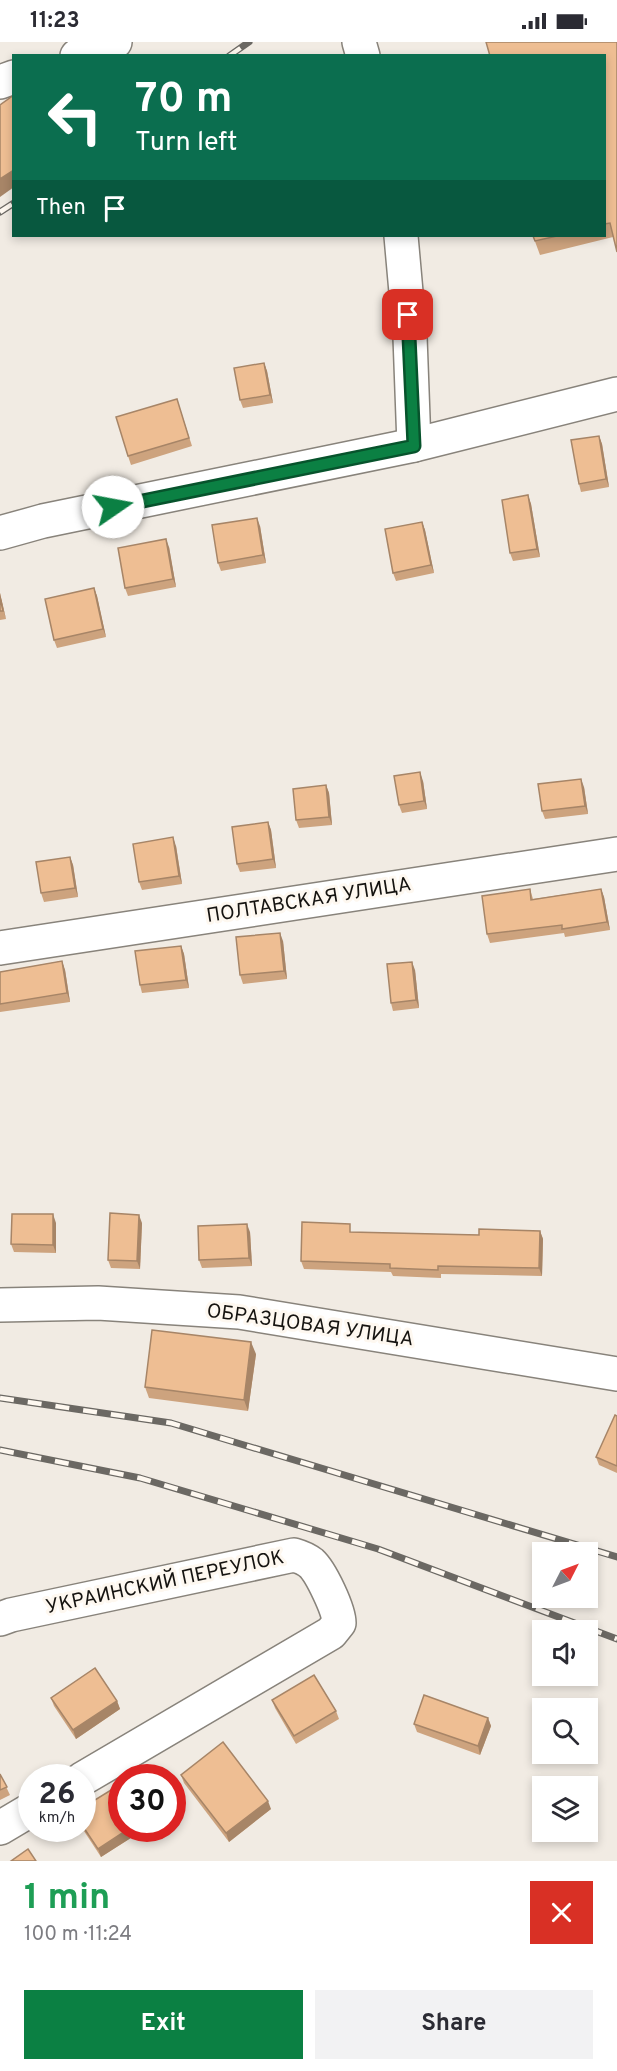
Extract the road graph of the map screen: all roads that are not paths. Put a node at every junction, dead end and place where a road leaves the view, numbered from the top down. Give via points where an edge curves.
1 (115, 42) edge
2 (82, 54) edge
3 (401, 237) edge
4 (617, 394) edge
5 (414, 446) junction
6 (0, 533) edge
7 (617, 854) edge
8 (0, 948) edge
9 (0, 1305) edge
10 (617, 1374) edge
11 (0, 1619) edge
12 (96, 1771) edge
13 (18, 1817) edge
14 (0, 1828) edge

1 - 2 street
3 - 5 street
4 - 5 street
5 - 6 street
7 - 8 street, ПОЛТАВСКАЯ УЛИЦА
9 - 10 street, ОБРАЗЦОВАЯ УЛИЦА via 98,1303 239,1312
11 - 12 street, УКРАИНСКИЙ ПЕРЕУЛОК via 294,1555 313,1565 339,1615 339,1623 323,1639
13 - 14 street

